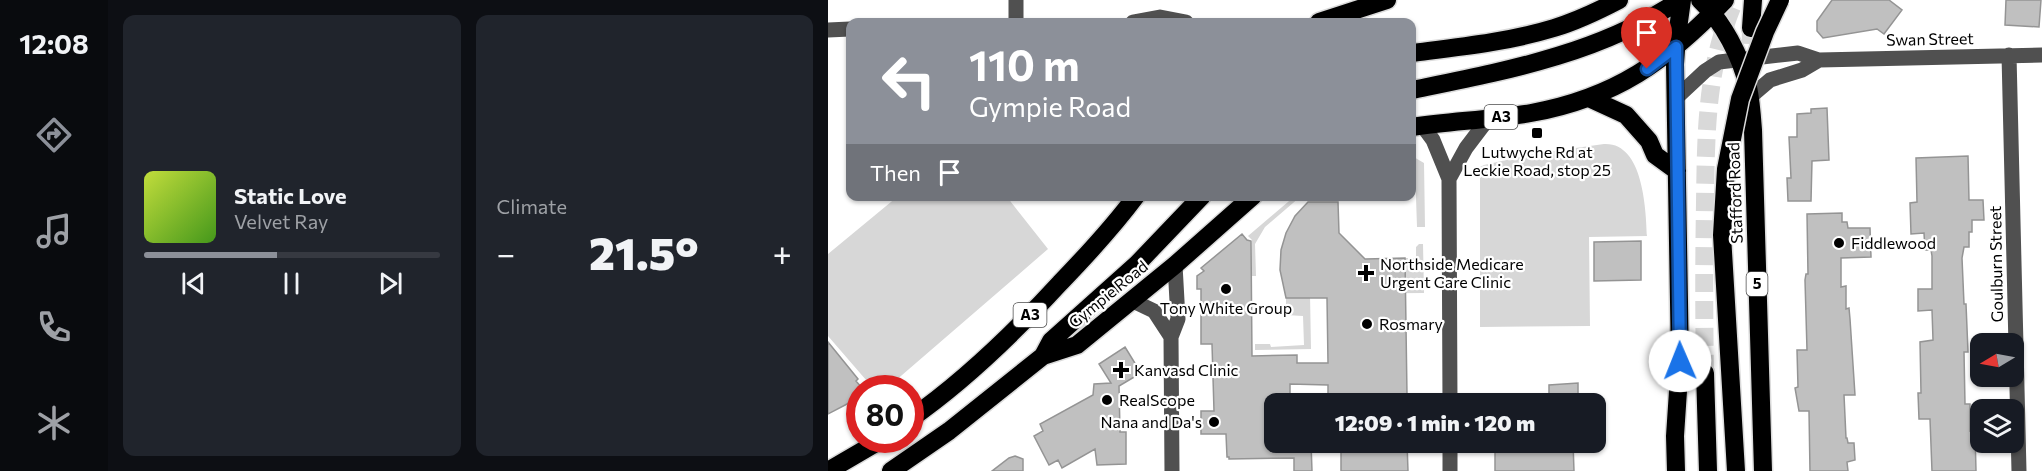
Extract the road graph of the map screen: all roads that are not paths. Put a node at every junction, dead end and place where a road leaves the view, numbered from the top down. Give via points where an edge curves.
1 (1016, 0) edge
2 (1387, 0) edge
3 (1619, 0) edge
4 (1681, 0) edge
5 (1725, 0) edge
6 (1753, 0) edge
7 (1780, 0) edge
8 (1706, 7) edge
9 (1016, 18) edge
10 (1331, 18) edge
11 (1750, 28) tunnel mouth
12 (846, 29) edge
13 (828, 30) edge
14 (1676, 47) junction
15 (1416, 53) edge
16 (2009, 55) junction
17 (2042, 55) edge
18 (1738, 59) junction
19 (1819, 60) junction
20 (1416, 89) edge
21 (1750, 97) junction
22 (1589, 98) junction
23 (1675, 99) junction
24 (1488, 119) junction
25 (1417, 126) edge
26 (1677, 171) junction
27 (1449, 179) junction
28 (1133, 201) edge
29 (1197, 201) edge
30 (1247, 201) edge
31 (1175, 265) junction
32 (1131, 300) junction
33 (1171, 337) junction
34 (1042, 356) junction
35 (1705, 373) tunnel mouth
36 (1450, 393) edge
37 (924, 408) edge
38 (859, 453) edge
39 (1450, 453) edge
40 (901, 468) edge
41 (828, 471) edge
42 (1172, 471) edge
43 (1450, 471) edge
44 (1676, 471) edge
45 (1707, 471) edge
46 (1736, 471) edge
47 (1763, 471) edge
48 (2019, 471) edge

1 - 9 street
2 - 10 highway
3 - 15 highway via 1537,33
4 - 14 highway
4 - 20 highway via 1631,29 1547,60
5 - 8 highway, A3
6 - 11 highway
7 - 46 highway, bridge via 1740,99 1724,190 1722,235
8 - 14 highway, A3
8 - 18 highway, Stafford Road / 5
12 - 13 street
14 - 22 highway, A3 via 1633,78
14 - 23 highway
16 - 17 street, Swan Street
16 - 19 street, Swan Street
16 - 48 street, Goulburn Street
18 - 19 street, Swan Street via 1798,53
18 - 21 highway, Stafford Road / 5
18 - 23 street, Swan Street via 1710,66
19 - 21 street, Swan Street via 1770,80
21 - 47 highway, Stafford Road / 5
22 - 24 highway, A3 via 1530,114
22 - 26 highway via 1626,115 1649,141 1655,155
23 - 26 highway
24 - 25 highway, A3
24 - 27 street
25 - 27 street via 1433,140
26 - 44 highway via 1680,361
27 - 36 street
28 - 37 highway, A3 via 1003,343
29 - 34 highway via 1137,264 1052,341
30 - 31 highway, Gympie Road
31 - 32 highway, Gympie Road
31 - 33 street via 1178,319
32 - 33 street via 1154,311
32 - 34 highway, Gympie Road via 1077,345
33 - 42 street
34 - 40 highway, Gympie Road
35 - 45 highway
38 - 41 highway
39 - 43 street

